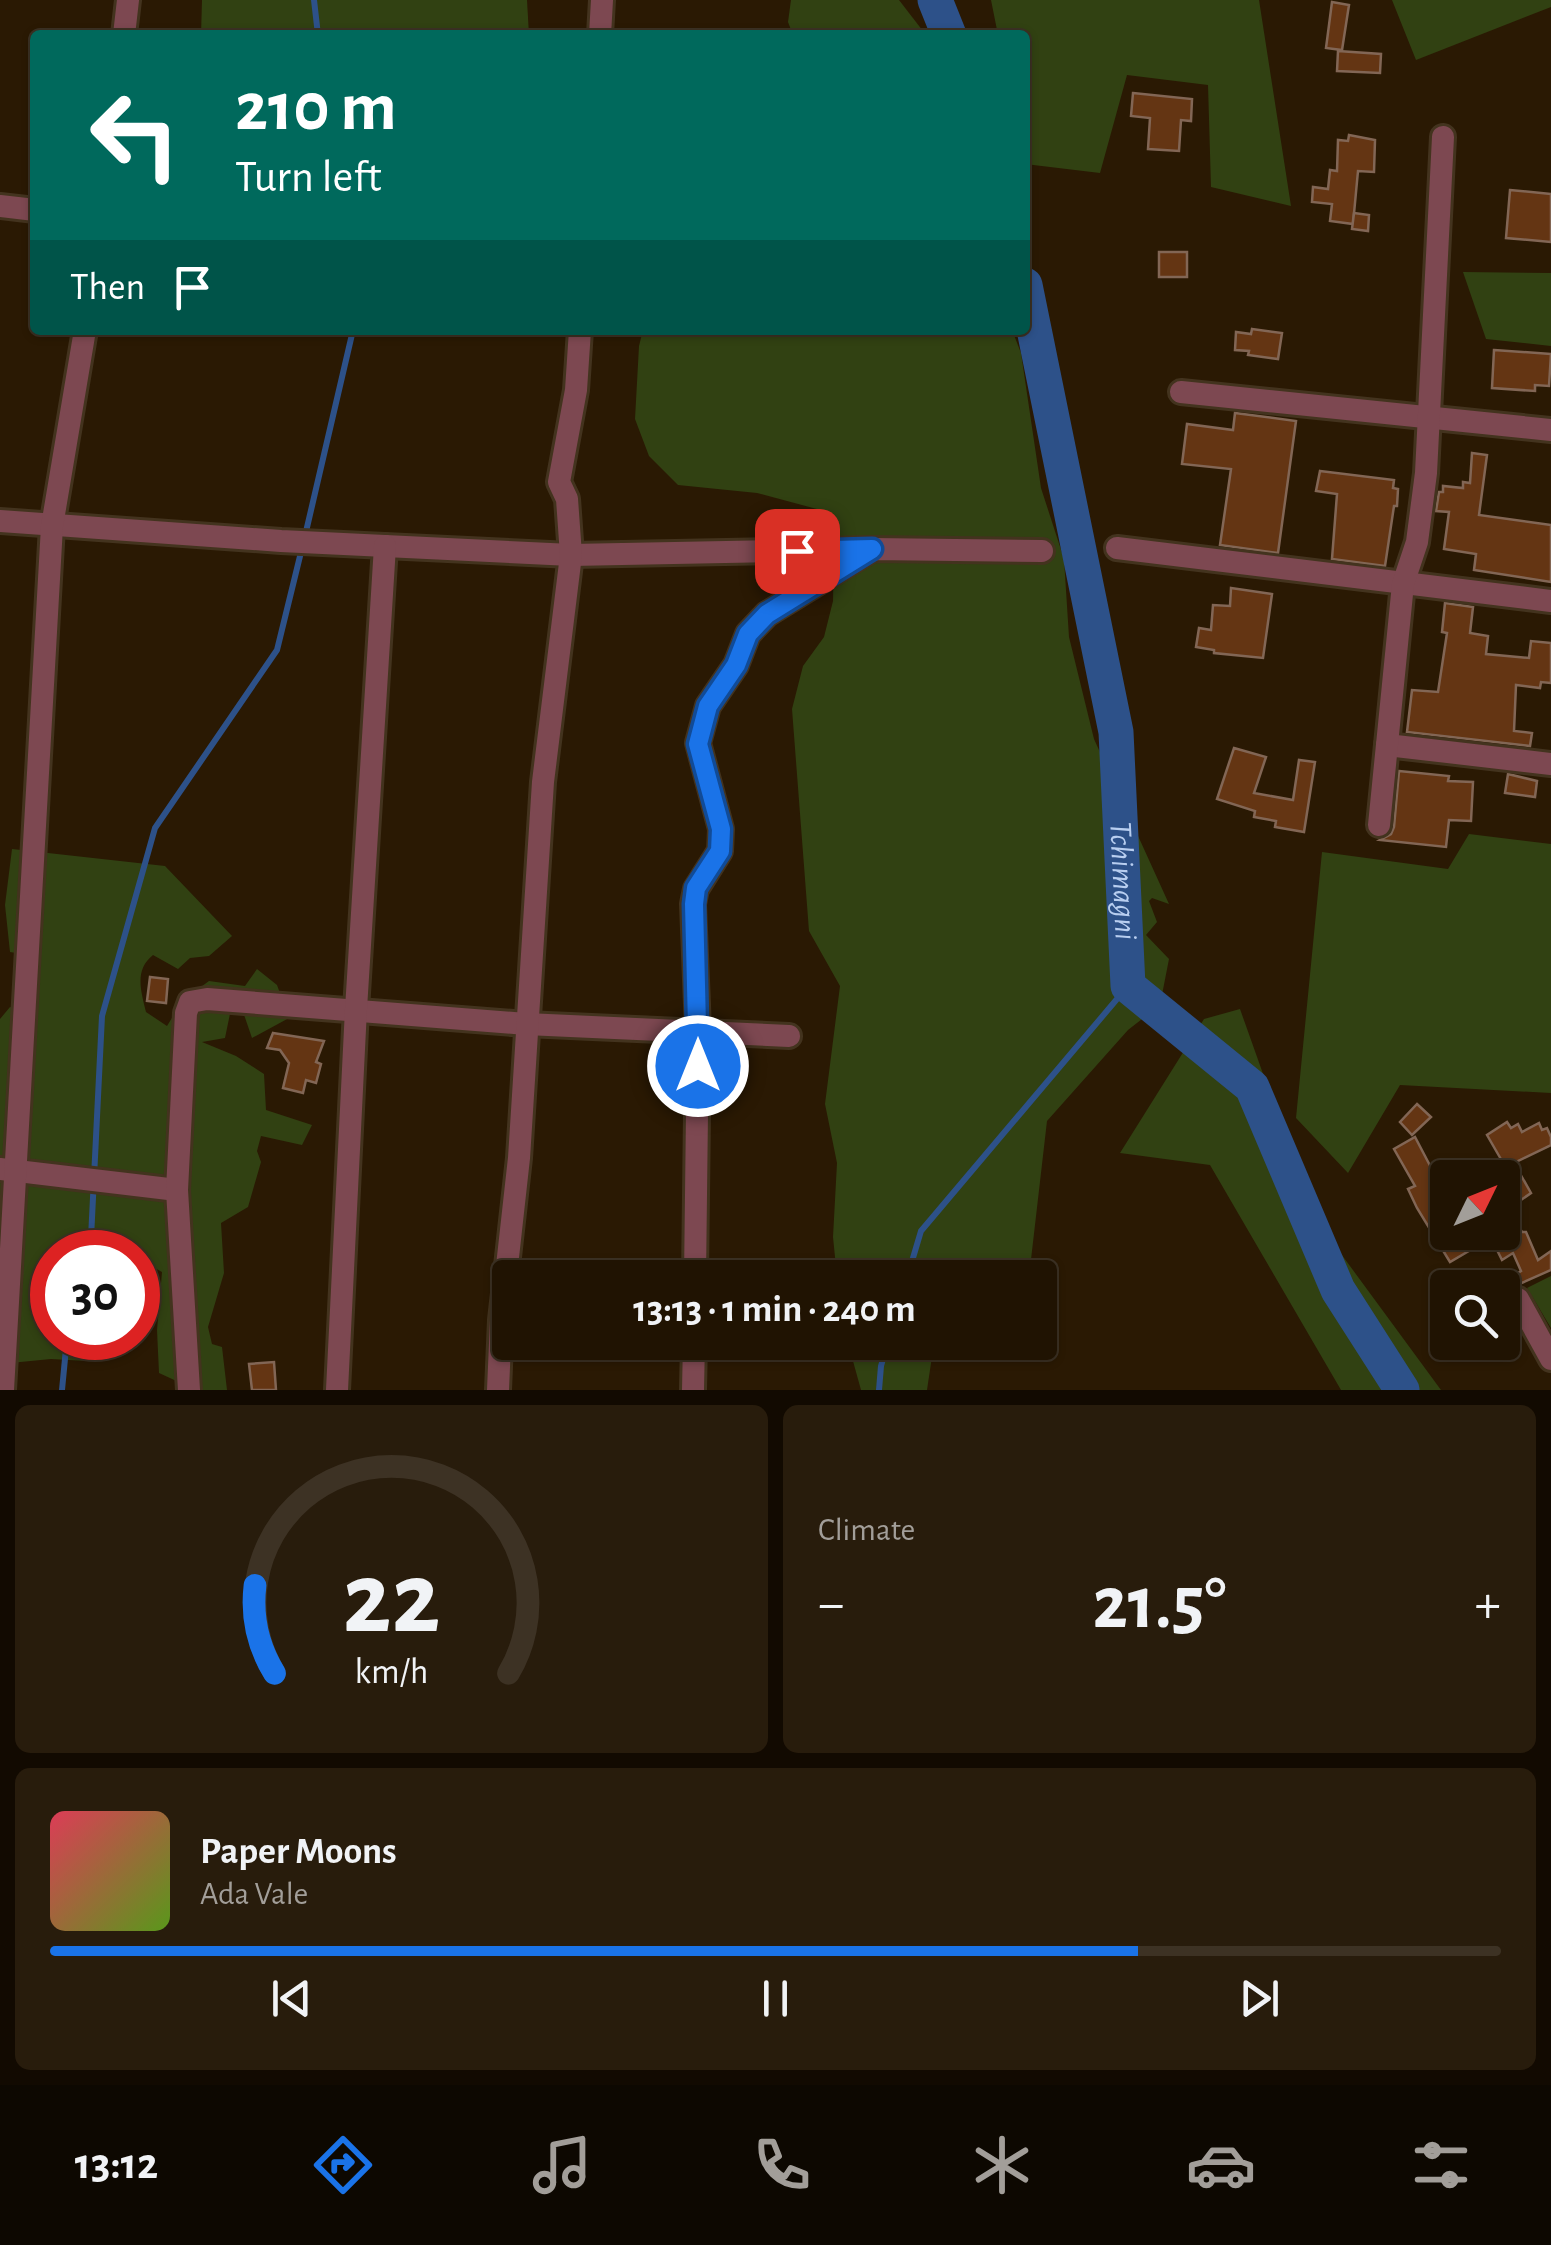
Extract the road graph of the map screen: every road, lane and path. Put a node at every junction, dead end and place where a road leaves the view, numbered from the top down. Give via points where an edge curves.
1 (128, 0) edge
2 (602, 0) edge
3 (125, 30) edge
4 (600, 30) edge
5 (1443, 137) dead end
6 (0, 206) edge
7 (30, 209) edge
8 (83, 335) edge
9 (580, 335) edge
10 (1181, 392) dead end
11 (1426, 418) junction
12 (1551, 430) edge
13 (0, 521) edge
14 (52, 526) junction
15 (385, 546) junction
16 (1118, 548) dead end
17 (872, 549) junction
18 (1042, 552) dead end
19 (571, 555) junction
20 (1403, 584) junction
21 (1551, 602) edge
22 (1388, 745) junction
23 (1551, 764) edge
24 (1379, 825) dead end
25 (356, 1009) junction
26 (526, 1024) junction
27 (698, 1030) junction
28 (789, 1036) dead end
29 (8, 1170) edge
30 (177, 1190) junction
31 (694, 1260) edge
32 (1520, 1303) edge
33 (1551, 1359) edge
34 (694, 1360) edge
35 (3, 1390) edge
36 (190, 1390) edge
37 (337, 1390) edge
38 (498, 1390) edge
39 (693, 1390) edge

1 - 3 street
2 - 4 street
5 - 11 street
6 - 7 street
8 - 14 street
9 - 19 street via 560,482 568,499
10 - 11 street
11 - 12 street
11 - 20 street via 1417,542
13 - 14 street
14 - 15 street
14 - 29 street
15 - 19 street
15 - 25 street
16 - 20 street
17 - 18 street
17 - 19 street
17 - 27 street via 767,614 748,634 703,719 698,744 721,829 720,851 696,888 694,904
19 - 26 street via 543,782
20 - 21 street
20 - 22 street
22 - 23 street
22 - 24 street
25 - 26 street
25 - 30 street via 190,1002
25 - 37 street
26 - 27 street
26 - 38 street
27 - 28 street
27 - 31 street
29 - 30 street
29 - 35 street
30 - 36 street
32 - 33 street
34 - 39 street

